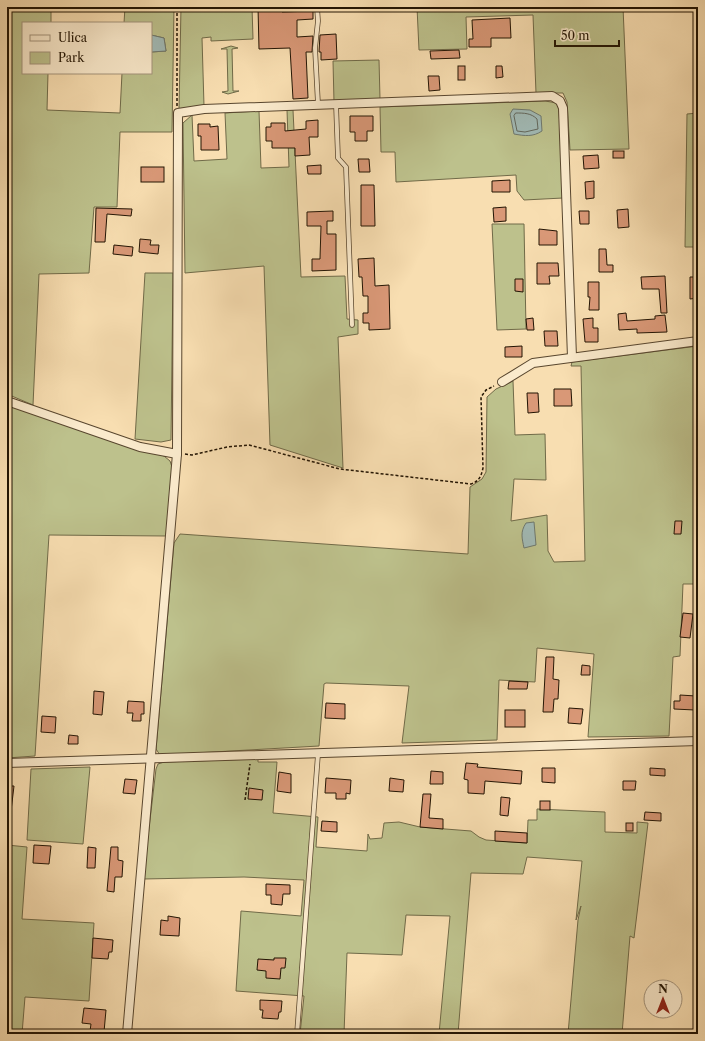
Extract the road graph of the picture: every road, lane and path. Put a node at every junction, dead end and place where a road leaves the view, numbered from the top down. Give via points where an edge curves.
1 (177, 7) edge
2 (317, 7) edge
3 (336, 104) junction
4 (318, 105) junction
5 (178, 114) junction
6 (352, 325) dead end
7 (698, 341) edge
8 (572, 357) junction
9 (502, 382) joint
10 (7, 401) edge
11 (177, 454) junction
12 (698, 741) edge
13 (318, 754) junction
14 (251, 756) junction
15 (151, 759) junction
16 (7, 763) edge
17 (245, 800) dead end
18 (127, 1034) edge
19 (296, 1034) edge

1 - 5 path
2 - 4 lane via 315,48
3 - 4 street
3 - 6 lane via 338,158 346,167
3 - 8 street via 552,96 560,101 563,108
4 - 5 street via 204,110
5 - 11 street
7 - 8 street
8 - 9 street via 533,363
9 - 11 path via 486,390 481,397 483,468 481,477 471,484 340,470 249,445 192,455
10 - 11 street via 140,447
11 - 15 street
12 - 13 street
13 - 14 street
13 - 19 lane
14 - 15 street
14 - 17 path
15 - 16 street
15 - 18 street

